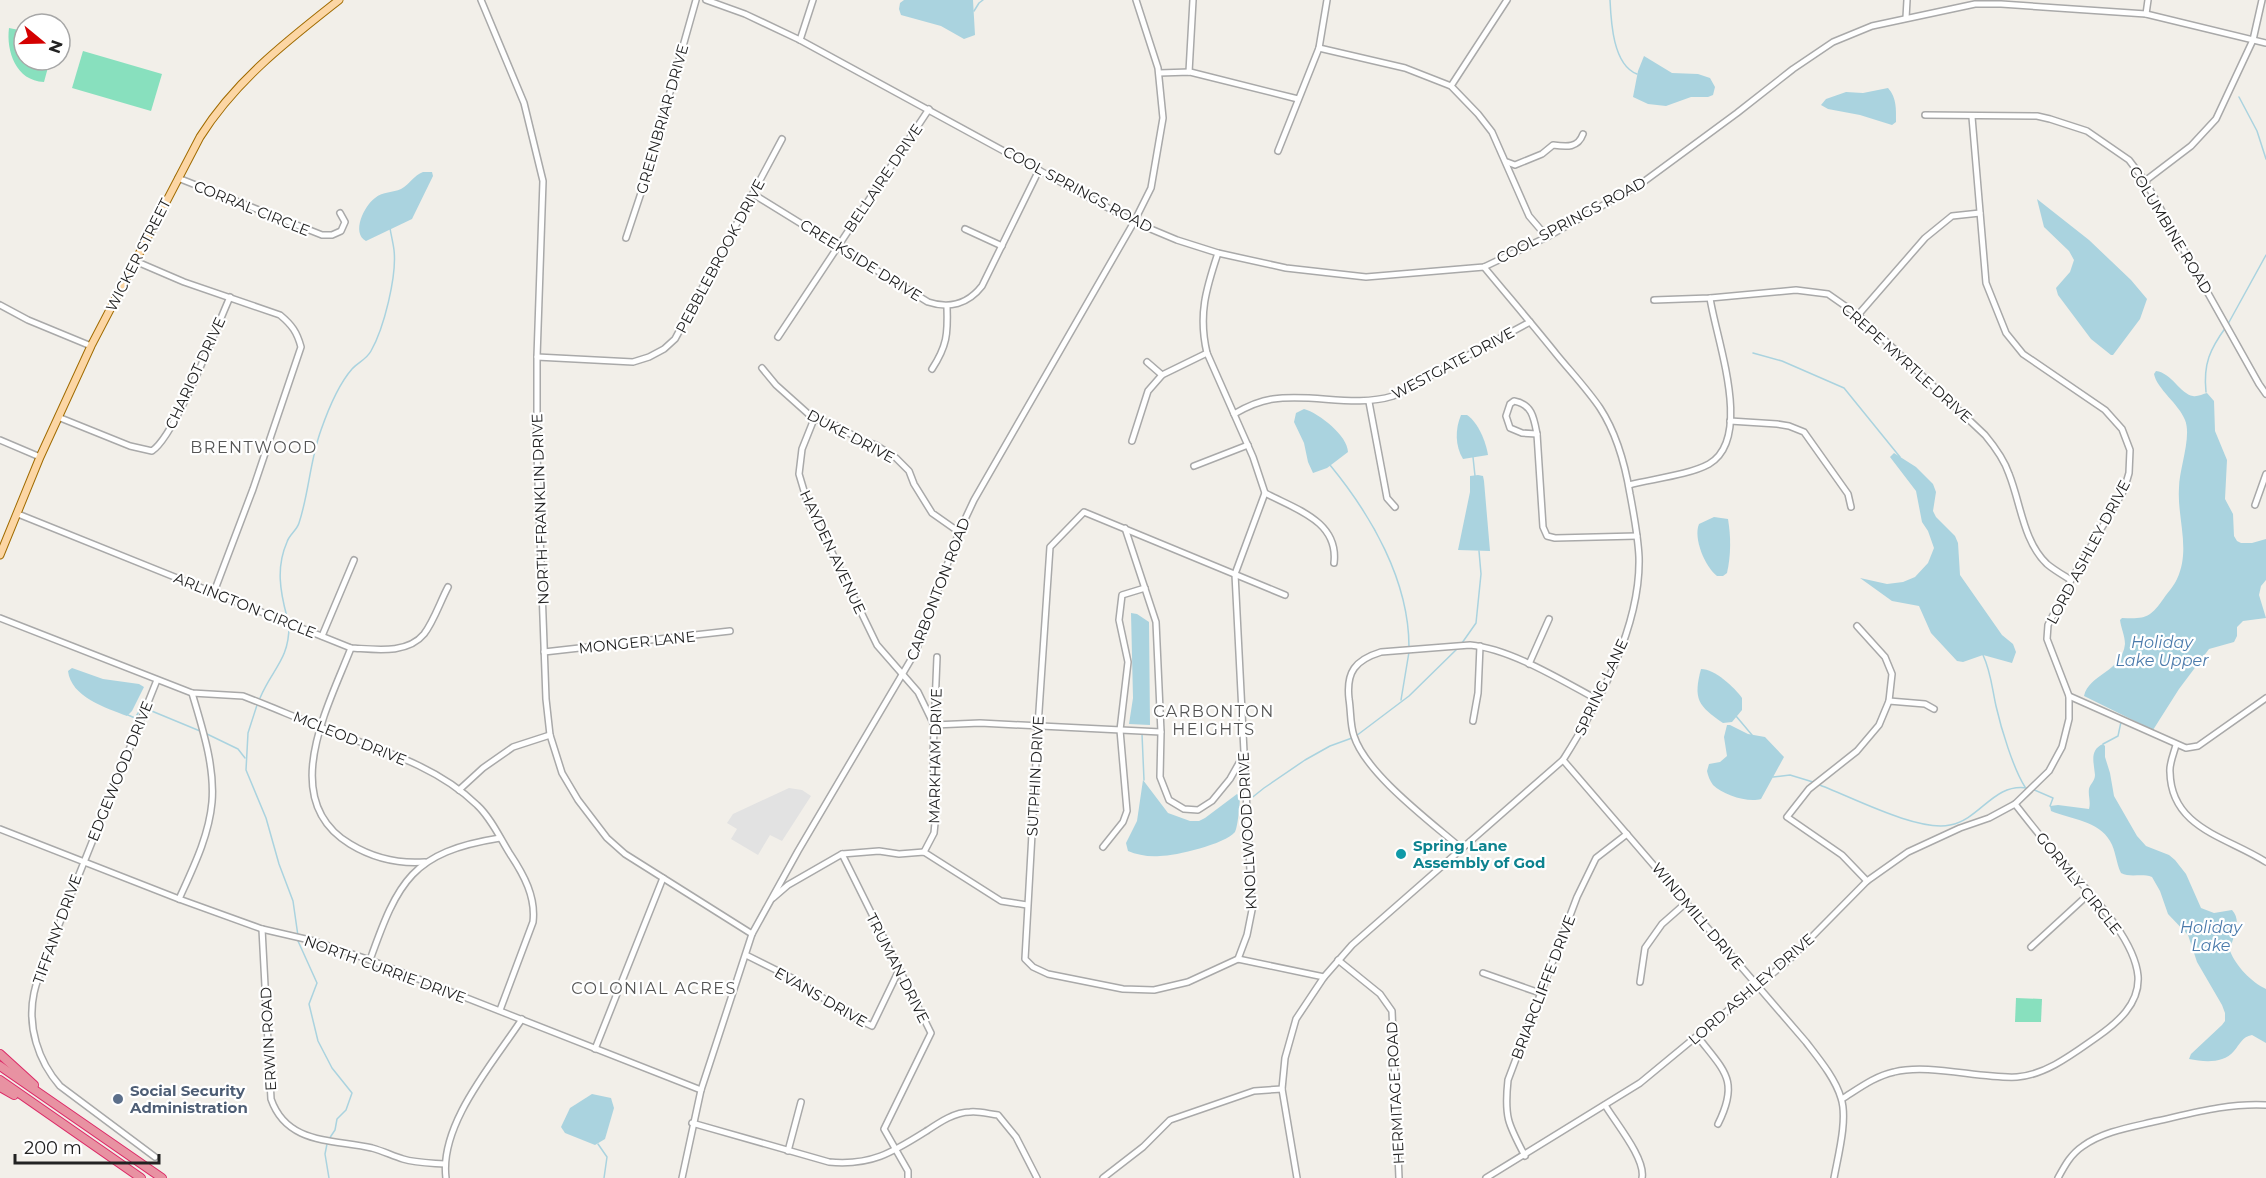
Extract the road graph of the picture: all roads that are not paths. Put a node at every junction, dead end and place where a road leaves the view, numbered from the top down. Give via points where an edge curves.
1 (339, 0) edge
2 (481, 0) edge
3 (696, 0) edge
4 (706, 0) edge
5 (813, 0) edge
6 (1136, 0) edge
7 (1193, 0) edge
8 (1327, 0) edge
9 (1507, 0) edge
10 (1907, 0) edge
11 (2148, 0) edge
12 (2262, 0) edge
13 (2146, 14) junction
14 (1906, 18) junction
15 (800, 40) junction
16 (2253, 40) junction
17 (2266, 43) edge
18 (1319, 48) junction
19 (1189, 72) junction
20 (1159, 73) junction
21 (1451, 86) junction
22 (1298, 99) junction
23 (929, 109) junction
24 (1925, 115) dead end
25 (1972, 117) junction
26 (1583, 134) dead end
27 (782, 139) dead end
28 (1278, 152) dead end
29 (1507, 162) junction
30 (1039, 170) junction
31 (178, 178) junction
32 (2145, 181) junction
33 (753, 194) junction
34 (340, 213) dead end
35 (1980, 213) junction
36 (1134, 222) junction
37 (966, 229) dead end
38 (1547, 237) junction
39 (626, 238) dead end
40 (838, 246) junction
41 (1002, 246) junction
42 (1218, 253) junction
43 (135, 261) junction
44 (1484, 267) junction
45 (230, 297) junction
46 (1710, 298) junction
47 (1654, 300) dead end
48 (0, 305) edge
49 (947, 307) junction
50 (1858, 315) junction
51 (1530, 322) junction
52 (778, 337) dead end
53 (91, 346) junction
54 (1207, 353) junction
55 (537, 357) junction
56 (1147, 362) dead end
57 (762, 368) dead end
58 (932, 369) dead end
59 (1162, 375) junction
60 (2266, 394) edge
61 (1370, 402) junction
62 (1234, 414) junction
63 (58, 417) junction
64 (814, 419) junction
65 (1730, 421) junction
66 (1536, 434) junction
67 (0, 440) edge
68 (1132, 441) dead end
69 (1248, 445) junction
70 (40, 457) junction
71 (1194, 466) dead end
72 (2266, 474) edge
73 (1629, 484) junction
74 (1265, 493) junction
75 (2255, 505) dead end
76 (1395, 507) dead end
77 (1851, 507) dead end
78 (18, 514) junction
79 (1125, 528) junction
80 (959, 532) junction
81 (1637, 536) junction
82 (0, 555) edge
83 (354, 560) dead end
84 (1334, 563) dead end
85 (1235, 574) junction
86 (2071, 580) junction
87 (448, 587) dead end
88 (1145, 588) junction
89 (214, 592) junction
90 (1285, 595) dead end
91 (0, 618) edge
92 (1549, 619) dead end
93 (1857, 626) dead end
94 (730, 631) dead end
95 (322, 636) junction
96 (1480, 646) junction
97 (351, 648) junction
98 (544, 652) junction
99 (937, 657) dead end
100 (1529, 664) junction
101 (904, 674) junction
102 (157, 680) junction
103 (192, 693) junction
104 (2069, 696) junction
105 (2266, 698) edge
106 (1598, 700) junction
107 (1889, 701) junction
108 (1934, 709) dead end
109 (1473, 722) dead end
110 (934, 725) junction
111 (1038, 726) junction
112 (320, 728) junction
113 (1120, 730) junction
114 (1161, 732) junction
115 (550, 735) junction
116 (2176, 745) junction
117 (1243, 755) junction
118 (1563, 760) junction
119 (459, 790) junction
120 (2015, 804) junction
121 (0, 829) edge
122 (1627, 834) junction
123 (500, 838) junction
124 (1103, 847) dead end
125 (1461, 849) junction
126 (924, 852) junction
127 (842, 854) junction
128 (82, 862) junction
129 (425, 862) junction
130 (2266, 862) edge
131 (663, 878) junction
132 (1867, 881) junction
133 (2090, 893) junction
134 (179, 899) junction
135 (1687, 902) junction
136 (768, 903) junction
137 (1027, 905) junction
138 (262, 929) junction
139 (752, 934) junction
140 (2031, 947) dead end
141 (746, 955) junction
142 (1238, 959) junction
143 (370, 960) junction
144 (1338, 960) junction
145 (899, 969) junction
146 (1483, 972) dead end
147 (1323, 977) junction
148 (1640, 982) dead end
149 (1758, 987) junction
150 (1540, 993) junction
151 (500, 1010) junction
152 (522, 1019) junction
153 (1698, 1036) junction
154 (596, 1049) junction
155 (0, 1054) edge
156 (0, 1066) edge
157 (0, 1080) edge
158 (0, 1087) edge
159 (1282, 1089) junction
160 (700, 1090) junction
161 (1842, 1099) junction
162 (801, 1102) dead end
163 (1605, 1105) junction
164 (2266, 1105) edge
165 (65, 1111) junction
166 (45, 1112) junction
167 (693, 1123) junction
168 (1718, 1124) dead end
169 (895, 1150) junction
170 (788, 1151) junction
171 (1525, 1156) junction
172 (155, 1157) dead end
173 (444, 1164) junction
174 (141, 1178) edge
175 (162, 1178) edge
176 (446, 1178) edge
177 (682, 1178) edge
178 (908, 1178) edge
179 (1036, 1178) edge
180 (1103, 1178) edge
181 (1297, 1178) edge
182 (1399, 1178) edge
183 (1486, 1178) edge
184 (1642, 1178) edge
185 (1834, 1178) edge
186 (2058, 1178) edge

1 - 31 main road, WICKER STREET via 271,54 236,88 216,111
2 - 55 street, NORTH FRANKLIN DRIVE via 524,103 543,181
3 - 39 street, GREENBRIAR DRIVE
4 - 15 street, COOL SPRINGS ROAD
5 - 15 street
6 - 20 street, CARBONTON ROAD
7 - 19 street
8 - 18 street
9 - 21 street
10 - 14 street
11 - 13 street
12 - 16 street
13 - 14 street, COOL SPRINGS ROAD via 1975,4
13 - 16 street, COOL SPRINGS ROAD
14 - 38 street, COOL SPRINGS ROAD via 1872,26 1833,42 1642,183
15 - 23 street, COOL SPRINGS ROAD
16 - 17 street, COOL SPRINGS ROAD
16 - 32 street via 2216,119 2191,146
18 - 21 street via 1405,68
18 - 22 street
19 - 20 street
19 - 22 street
20 - 36 street, CARBONTON ROAD via 1163,118 1158,154 1151,188
21 - 29 street via 1492,132
22 - 28 street
23 - 30 street, COOL SPRINGS ROAD
23 - 40 street, BELLAIRE DRIVE
24 - 25 street, COLUMBINE ROAD
25 - 32 street, COLUMBINE ROAD via 2037,116 2087,131 2129,160
25 - 35 street, LORD ASHLEY DRIVE
26 - 29 street via 1572,146 1553,145 1515,165
27 - 33 street, PEBBLEBROOK DRIVE
29 - 38 street via 1529,216
30 - 36 street, COOL SPRINGS ROAD
30 - 41 street
31 - 34 street, CORRAL CIRCLE via 322,236 341,231 345,222
31 - 43 main road, WICKER STREET
32 - 60 street, COLUMBINE ROAD
33 - 40 street, CREEKSIDE DRIVE
33 - 55 street, PEBBLEBROOK DRIVE via 683,327 664,349 633,362
35 - 50 street via 1952,216 1925,238
35 - 86 street, LORD ASHLEY DRIVE via 1986,283 2006,333 2023,354 2105,410 2122,429 2130,450 2124,490
36 - 42 street, COOL SPRINGS ROAD
36 - 80 street, CARBONTON ROAD via 982,484
37 - 41 street
38 - 44 street, COOL SPRINGS ROAD
40 - 49 street, CREEKSIDE DRIVE via 928,302
40 - 52 street, BELLAIRE DRIVE
41 - 49 street via 976,294
42 - 44 street, COOL SPRINGS ROAD via 1286,268 1366,277
42 - 54 street via 1204,298
43 - 45 street
43 - 53 main road, WICKER STREET
44 - 51 street, SPRING LANE
45 - 63 street, CHARIOT DRIVE via 176,419 164,441 152,451
45 - 89 street via 280,315 297,333 301,347
46 - 47 street, CREPE MYRTLE DRIVE
46 - 50 street, CREPE MYRTLE DRIVE via 1814,291 1828,294
46 - 65 street via 1728,383
48 - 53 street
49 - 58 street via 945,348
50 - 86 street, CREPE MYRTLE DRIVE via 2001,454 2035,547 2047,564
51 - 61 street, WESTGATE DRIVE via 1393,396
51 - 73 street, SPRING LANE via 1600,409 1616,440
53 - 63 main road, WICKER STREET
54 - 59 street
54 - 62 street
55 - 98 street, NORTH FRANKLIN DRIVE
56 - 59 street
57 - 64 street, DUKE DRIVE
59 - 68 street via 1148,391
61 - 62 street, WESTGATE DRIVE via 1276,399
61 - 76 street via 1388,498
62 - 69 street
63 - 70 main road, WICKER STREET
64 - 80 street, DUKE DRIVE via 835,425 896,458 909,471 932,513
64 - 101 street, HAYDEN AVENUE via 802,449 799,474 807,501 877,645
65 - 73 street via 1726,445 1710,464
65 - 77 street via 1776,424 1804,432 1848,494
66 - 66 street via 1510,428 1506,416 1510,404 1514,401 1525,405 1531,412
66 - 81 street via 1546,536
67 - 70 street
69 - 71 street
69 - 74 street
70 - 78 main road, WICKER STREET
72 - 75 street
73 - 81 street, SPRING LANE
74 - 84 street via 1305,512 1325,530 1335,553
74 - 85 street, KNOLLWOOD DRIVE
78 - 82 main road, WICKER STREET
78 - 89 street, ARLINGTON CIRCLE
79 - 85 street, SUTPHIN DRIVE
79 - 88 street
79 - 111 street, SUTPHIN DRIVE via 1084,512 1050,547
80 - 101 street, CARBONTON ROAD via 917,649
81 - 106 street, SPRING LANE via 1639,559 1634,600 1624,640
83 - 95 street
85 - 90 street, SUTPHIN DRIVE
85 - 117 street, KNOLLWOOD DRIVE
86 - 104 street, LORD ASHLEY DRIVE via 2048,625 2047,639
87 - 97 street, ARLINGTON CIRCLE via 423,635 413,643 389,650
88 - 113 street via 1122,595 1119,620 1128,662
88 - 114 street via 1156,622
89 - 95 street, ARLINGTON CIRCLE
91 - 102 street, MCLEOD DRIVE
92 - 100 street
93 - 107 street via 1885,657 1892,674
94 - 98 street, MONGER LANE
95 - 97 street, ARLINGTON CIRCLE
96 - 100 street
96 - 109 street
96 - 125 street via 1367,656 1354,667 1348,685 1353,735 1361,753 1375,772
97 - 112 street
98 - 115 street, NORTH FRANKLIN DRIVE
99 - 110 street, MARKHAM DRIVE
100 - 106 street
101 - 110 street, HAYDEN AVENUE
101 - 136 street, CARBONTON ROAD
102 - 103 street, MCLEOD DRIVE
102 - 128 street, EDGEWOOD DRIVE
103 - 112 street, MCLEOD DRIVE via 243,696
103 - 134 street via 211,770 212,802 202,846
104 - 116 street
104 - 120 street, LORD ASHLEY DRIVE via 2069,719 2062,747 2049,771
105 - 116 street via 2198,746
106 - 118 street, SPRING LANE
107 - 108 street via 1925,704
107 - 132 street via 1879,725 1857,752 1809,789 1787,817 1842,855
110 - 111 street
110 - 126 street, MARKHAM DRIVE via 935,823
111 - 113 street
111 - 137 street, SUTPHIN DRIVE
112 - 119 street, MCLEOD DRIVE via 416,765
112 - 129 street via 311,780 327,824 363,852 379,858
113 - 114 street
113 - 124 street via 1127,811 1124,822
114 - 117 street via 1160,777 1169,800 1184,809 1197,810 1212,801
115 - 119 street via 513,747
115 - 131 street, NORTH FRANKLIN DRIVE via 562,773 592,820 625,854
116 - 130 street via 2169,771 2175,798 2188,817 2204,831
117 - 142 street, KNOLLWOOD DRIVE via 1252,910
118 - 122 street, WINDMILL DRIVE
118 - 125 street, SPRING LANE
119 - 123 street, MCLEOD DRIVE via 478,806
120 - 132 street, LORD ASHLEY DRIVE via 1908,852
120 - 133 street, GORMLY CIRCLE
121 - 128 street, NORTH CURRIE DRIVE
122 - 135 street, WINDMILL DRIVE
122 - 150 street, BRIARCLIFFE DRIVE via 1596,858
123 - 129 street via 451,849
123 - 151 street, MCLEOD DRIVE via 520,868 535,908
125 - 144 street, SPRING LANE
126 - 127 street
126 - 137 street via 1001,901
127 - 136 street via 788,885
127 - 145 street, TRUMAN DRIVE
128 - 134 street, NORTH CURRIE DRIVE
128 - 172 street, TIFFANY DRIVE via 34,994 33,1023 39,1054 60,1086
129 - 143 street via 395,898
131 - 139 street, NORTH FRANKLIN DRIVE
131 - 154 street
132 - 149 street, LORD ASHLEY DRIVE
133 - 140 street
133 - 161 street, GORMLY CIRCLE via 2130,947 2138,976 2132,1004 2116,1023 2073,1054 2026,1075 1894,1071
134 - 138 street, NORTH CURRIE DRIVE
135 - 148 street via 1662,924 1646,948
135 - 149 street, WINDMILL DRIVE
136 - 139 street, CARBONTON ROAD
137 - 142 street, SUTPHIN DRIVE via 1025,959 1048,974 1123,989 1154,990 1188,982
138 - 143 street, NORTH CURRIE DRIVE
138 - 173 street, ERWIN ROAD via 271,1099 276,1113 316,1140 375,1149 417,1162
139 - 141 street, CARBONTON ROAD
141 - 145 street, EVANS DRIVE via 872,1026
141 - 160 street, CARBONTON ROAD
142 - 147 street
143 - 151 street, NORTH CURRIE DRIVE
144 - 147 street, SPRING LANE
144 - 182 street, HERMITAGE ROAD via 1380,994 1392,1011
145 - 169 street, TRUMAN DRIVE via 931,1033 884,1129
146 - 150 street
147 - 159 street, SPRING LANE via 1296,1019 1285,1058
149 - 153 street, LORD ASHLEY DRIVE
149 - 161 street, WINDMILL DRIVE via 1816,1055
150 - 171 street, BRIARCLIFFE DRIVE via 1508,1080 1506,1101 1509,1125
151 - 152 street, NORTH CURRIE DRIVE
152 - 154 street, NORTH CURRIE DRIVE
152 - 173 street via 467,1100
153 - 163 street, LORD ASHLEY DRIVE via 1640,1083
153 - 168 street via 1727,1074 1730,1090
154 - 160 street, NORTH CURRIE DRIVE
155 - 165 highway
156 - 165 highway
157 - 166 highway
158 - 166 highway
159 - 180 street via 1254,1090 1170,1120
159 - 181 street, SPRING LANE
160 - 167 street, CARBONTON ROAD
161 - 185 street, WINDMILL DRIVE
162 - 170 street
163 - 171 street, LORD ASHLEY DRIVE
163 - 184 street via 1632,1147 1643,1171
164 - 186 street via 2217,1108 2108,1133 2075,1152
165 - 175 highway
166 - 174 highway
167 - 170 street
167 - 177 street, CARBONTON ROAD
169 - 170 street via 878,1159 851,1164
169 - 178 street, TRUMAN DRIVE
169 - 179 street via 947,1118 969,1112 998,1115 1016,1137
171 - 183 street, LORD ASHLEY DRIVE
173 - 176 street

